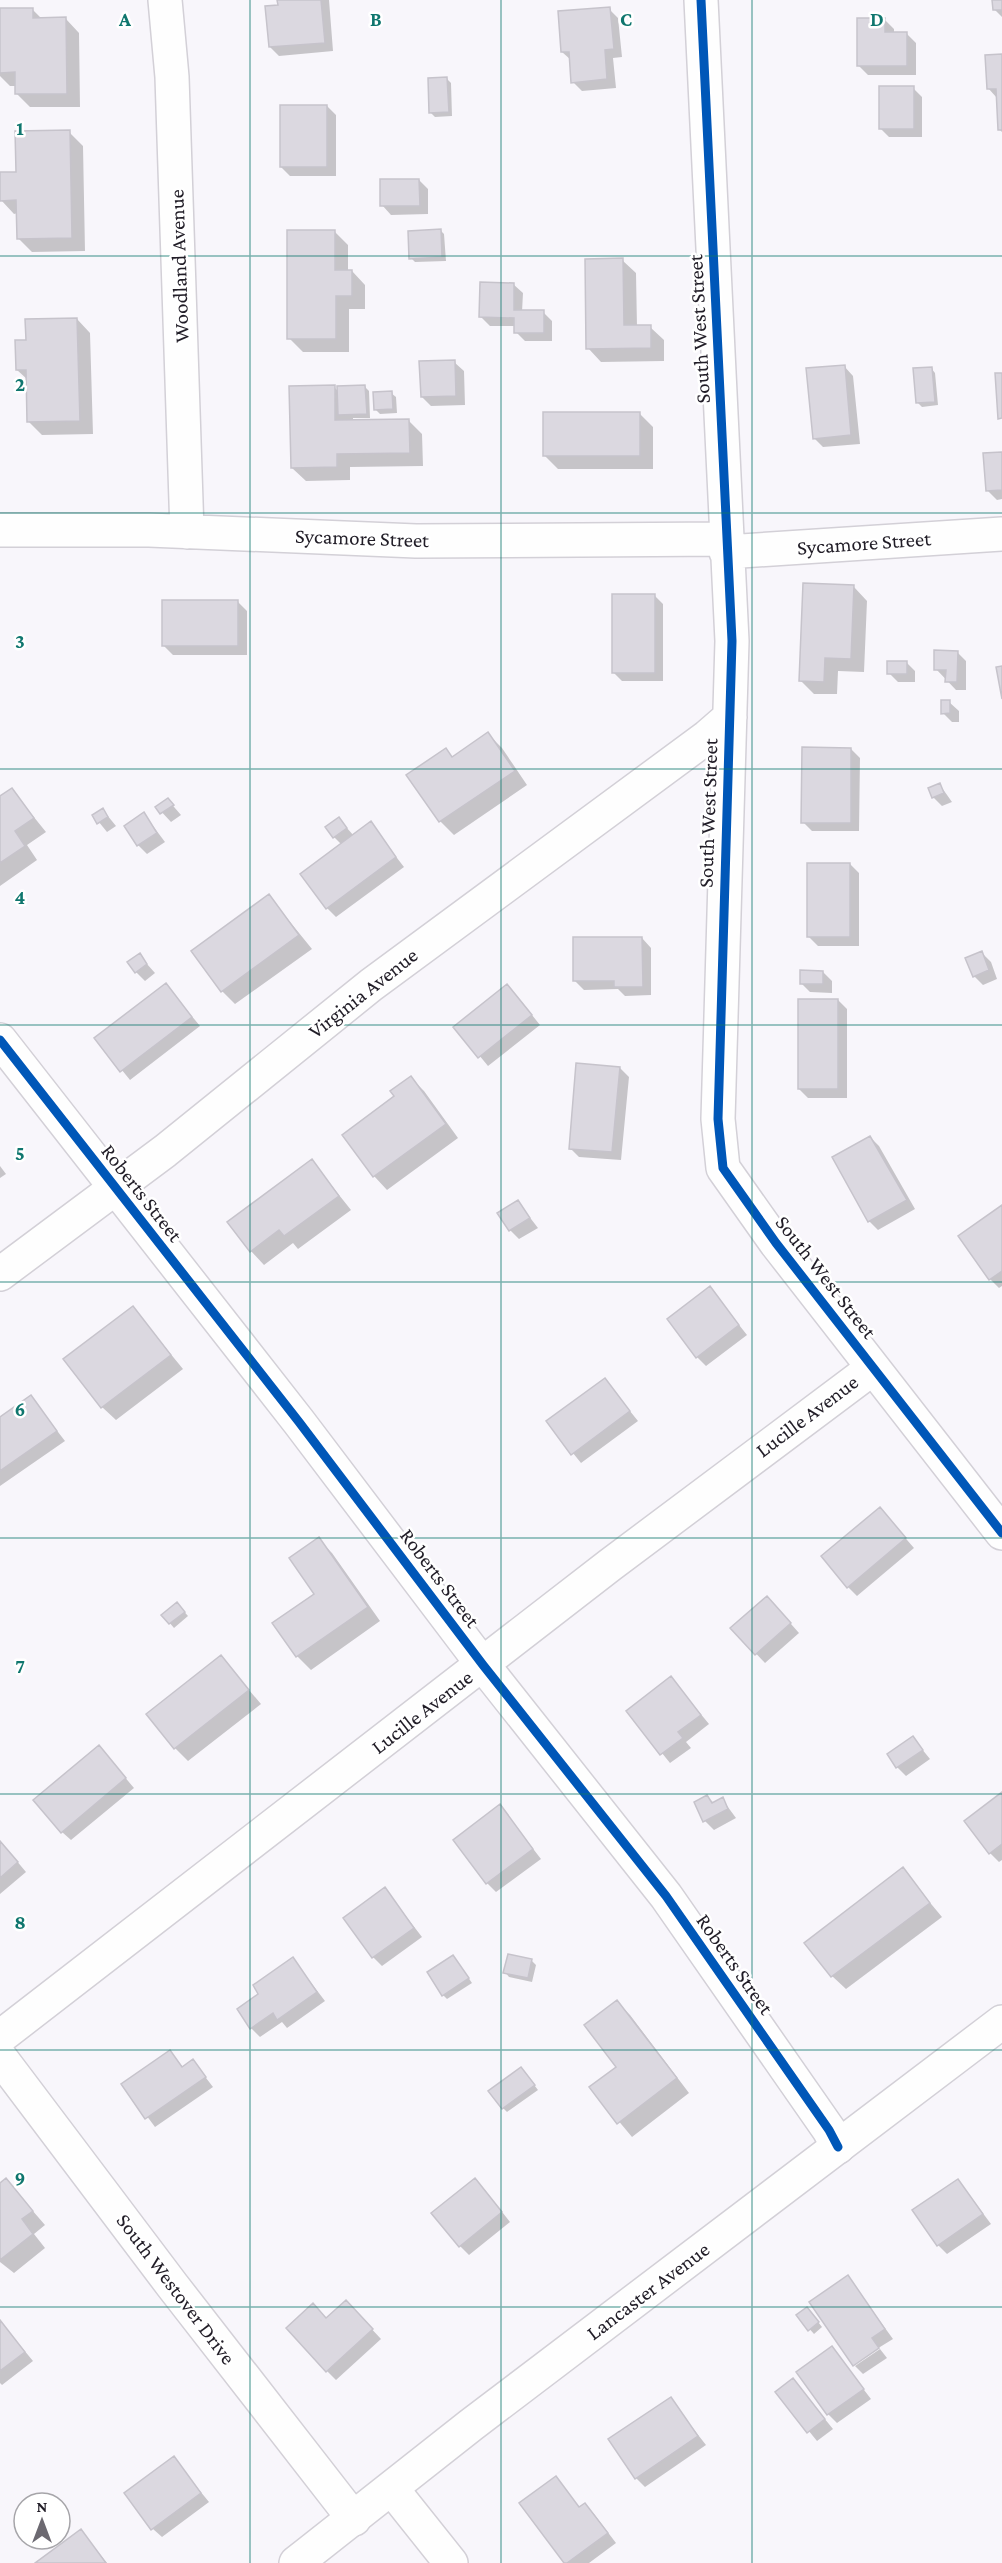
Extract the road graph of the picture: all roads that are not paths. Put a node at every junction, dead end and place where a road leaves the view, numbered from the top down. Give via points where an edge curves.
1 (165, 0) edge
2 (701, 0) edge
3 (0, 530) edge
4 (188, 532) junction
5 (1002, 534) edge
6 (725, 546) junction
7 (730, 717) junction
8 (0, 1040) edge
9 (115, 1188) junction
10 (0, 1274) edge
11 (873, 1368) junction
12 (1002, 1533) edge
13 (483, 1665) junction
14 (1002, 2022) edge
15 (0, 2037) edge
16 (0, 2057) edge
17 (838, 2147) junction
18 (392, 2489) junction
19 (354, 2519) junction
20 (296, 2563) edge
21 (451, 2563) edge

1 - 4 street, Woodland Avenue via 172,77
2 - 6 street, South West Street
3 - 4 street, Sycamore Street
4 - 6 street, Sycamore Street via 416,541
5 - 6 street, Sycamore Street
6 - 7 street, South West Street via 732,641
7 - 9 street, Virginia Avenue via 371,985
7 - 11 street, South West Street via 718,1107 723,1168
8 - 9 street, Roberts Street
9 - 10 street, Virginia Avenue
9 - 13 street, Roberts Street
11 - 12 street, South West Street
11 - 13 street, Lucille Avenue
13 - 15 street, Lucille Avenue
13 - 17 street, Roberts Street via 666,1896
14 - 17 street, Lancaster Avenue
16 - 19 street, South Westover Drive
17 - 18 street, Lancaster Avenue
18 - 19 street, Lancaster Avenue
18 - 21 street
19 - 20 street, Lancaster Avenue

